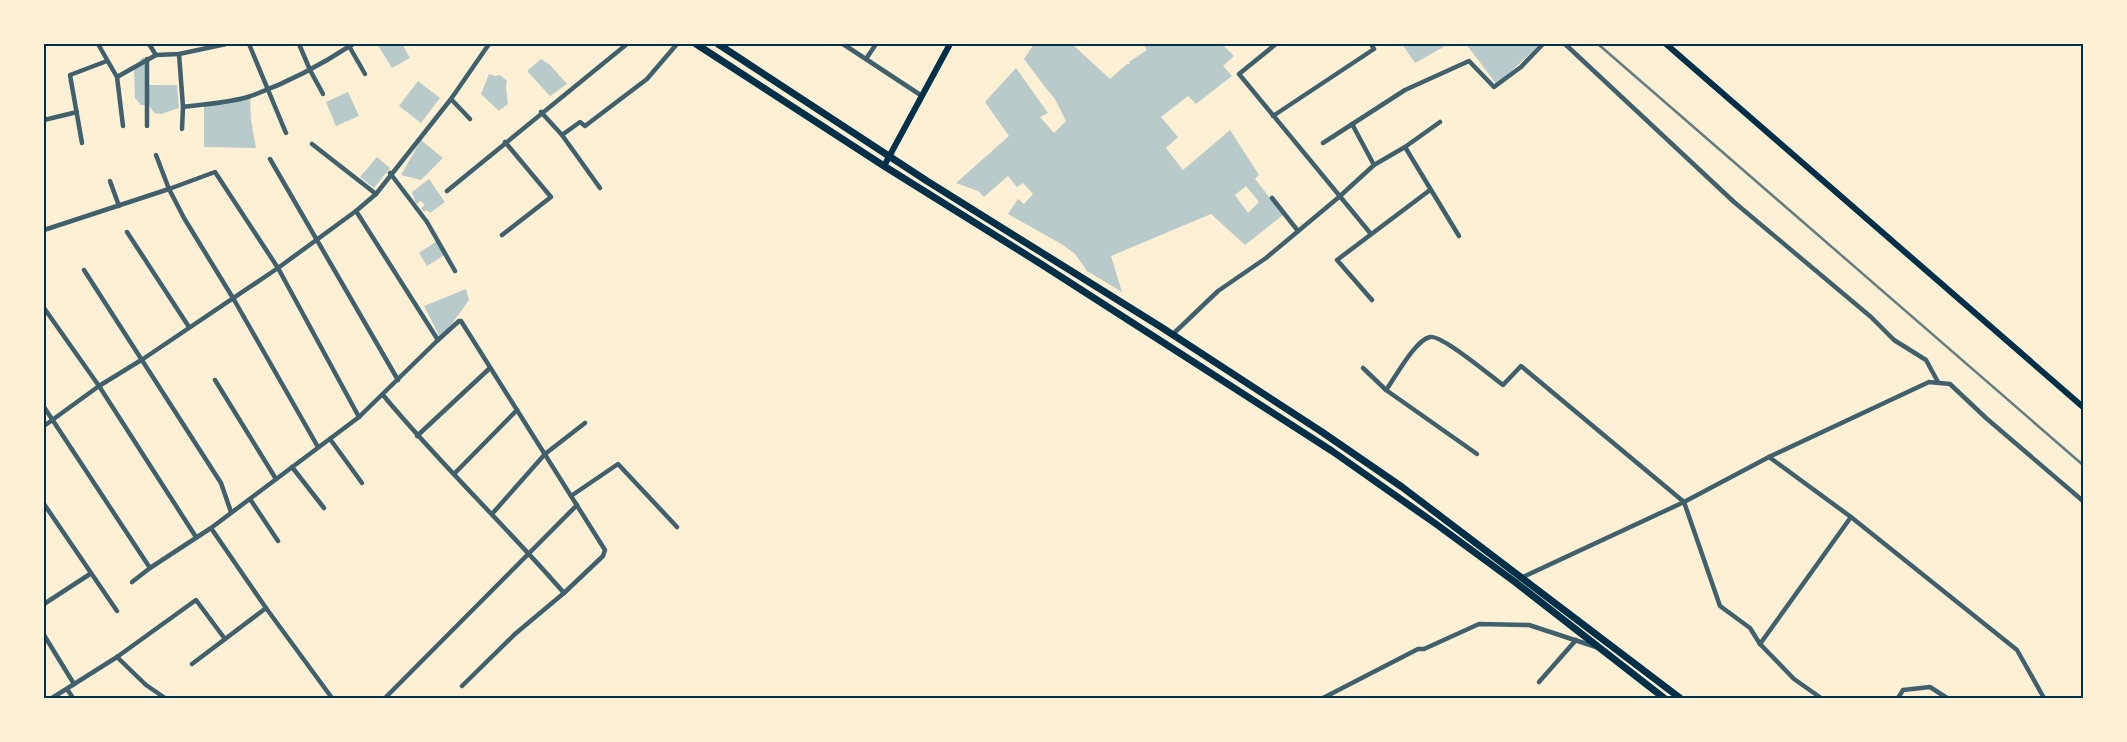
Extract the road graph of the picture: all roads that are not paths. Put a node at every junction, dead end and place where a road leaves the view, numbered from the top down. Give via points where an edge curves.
1 (98, 44) edge
2 (149, 44) edge
3 (226, 44) edge
4 (250, 44) edge
5 (299, 44) edge
6 (489, 44) edge
7 (627, 44) edge
8 (677, 44) edge
9 (696, 44) edge
10 (718, 44) edge
11 (843, 44) edge
12 (876, 44) edge
13 (950, 44) edge
14 (1276, 44) edge
15 (1371, 44) edge
16 (1543, 44) edge
17 (1565, 44) edge
18 (1666, 44) edge
19 (351, 45) edge
20 (156, 54) junction
21 (179, 54) junction
22 (147, 59) junction
23 (866, 59) junction
24 (107, 61) junction
25 (310, 70) junction
26 (365, 74) dead end
27 (117, 77) junction
28 (269, 90) junction
29 (324, 94) dead end
30 (922, 96) junction
31 (451, 99) junction
32 (183, 107) junction
33 (77, 112) junction
34 (542, 112) junction
35 (1273, 116) junction
36 (470, 118) dead end
37 (44, 120) edge
38 (1440, 122) dead end
39 (1352, 124) junction
40 (123, 126) dead end
41 (147, 126) dead end
42 (182, 130) dead end
43 (286, 133) dead end
44 (562, 135) junction
45 (505, 142) junction
46 (82, 143) dead end
47 (1323, 143) dead end
48 (312, 144) dead end
49 (1405, 146) junction
50 (156, 155) dead end
51 (889, 156) junction
52 (270, 159) dead end
53 (1374, 165) junction
54 (884, 166) junction
55 (390, 173) junction
56 (110, 181) dead end
57 (600, 188) dead end
58 (169, 189) junction
59 (1430, 190) junction
60 (446, 191) dead end
61 (376, 194) junction
62 (1339, 197) junction
63 (1272, 198) dead end
64 (119, 206) junction
65 (356, 210) junction
66 (44, 230) edge
67 (1298, 231) junction
68 (127, 232) dead end
69 (1371, 234) junction
70 (502, 235) dead end
71 (1459, 236) dead end
72 (317, 240) junction
73 (278, 268) junction
74 (84, 270) dead end
75 (455, 271) dead end
76 (234, 298) junction
77 (1372, 300) dead end
78 (44, 308) edge
79 (189, 327) junction
80 (1172, 335) junction
81 (438, 340) junction
82 (143, 360) junction
83 (490, 368) junction
84 (1362, 368) dead end
85 (215, 380) dead end
86 (398, 380) junction
87 (1938, 382) junction
88 (99, 386) junction
89 (1386, 390) junction
90 (383, 395) junction
91 (44, 407) edge
92 (2083, 407) edge
93 (517, 410) junction
94 (359, 417) junction
95 (52, 421) junction
96 (585, 423) dead end
97 (44, 426) edge
98 (416, 436) junction
99 (330, 439) junction
100 (318, 447) junction
101 (545, 454) junction
102 (1477, 454) dead end
103 (1769, 457) junction
104 (292, 467) junction
105 (454, 474) junction
106 (276, 479) junction
107 (362, 483) dead end
108 (571, 496) junction
109 (250, 500) junction
110 (2083, 501) edge
111 (1684, 502) junction
112 (44, 504) edge
113 (577, 505) junction
114 (324, 508) dead end
115 (231, 512) junction
116 (492, 514) junction
117 (1851, 517) junction
118 (677, 527) dead end
119 (211, 528) junction
120 (196, 537) junction
121 (278, 541) dead end
122 (529, 553) junction
123 (150, 568) junction
124 (90, 574) junction
125 (1523, 577) junction
126 (132, 582) dead end
127 (564, 593) junction
128 (44, 604) edge
129 (266, 608) junction
130 (117, 611) dead end
131 (44, 634) edge
132 (225, 639) junction
133 (1576, 640) junction
134 (49, 643) junction
135 (1760, 644) junction
136 (44, 646) edge
137 (1604, 650) junction
138 (117, 657) junction
139 (192, 664) dead end
140 (1539, 682) dead end
141 (74, 684) junction
142 (462, 686) dead end
143 (67, 689) junction
144 (52, 698) edge
145 (73, 698) edge
146 (165, 698) edge
147 (332, 698) edge
148 (385, 698) edge
149 (1323, 698) edge
150 (1664, 698) edge
151 (1680, 698) edge
152 (1821, 698) edge
153 (1898, 698) edge
154 (1947, 698) edge
155 (2044, 698) edge

1 - 24 street
2 - 20 street
3 - 21 street
4 - 28 street
5 - 25 street
6 - 31 street
7 - 34 street
8 - 44 street via 647,78 585,126 580,122
9 - 54 highway
10 - 51 highway
11 - 23 street
12 - 23 street
13 - 30 main road
14 - 35 street via 1239,74
15 - 35 street via 1374,49
16 - 39 street via 1521,67 1494,87 1469,61 1405,90
17 - 87 street via 1734,202 1894,340 1926,360
18 - 92 main road
19 - 25 street
19 - 26 street
20 - 21 street
20 - 22 street
21 - 32 street
22 - 27 street
22 - 41 street
23 - 30 street
24 - 27 street
24 - 33 street via 70,75
25 - 28 street
25 - 29 street
27 - 40 street
28 - 32 street
28 - 43 street
30 - 51 main road
31 - 36 street
31 - 55 street
32 - 42 street
33 - 37 street
33 - 46 street
34 - 44 street
34 - 45 street
35 - 62 street
38 - 49 street
39 - 47 street
39 - 53 street
44 - 57 street
45 - 60 street
45 - 70 street via 551,197
48 - 61 street
49 - 53 street
49 - 59 street
50 - 58 street
51 - 54 main road
51 - 80 highway
52 - 72 street
53 - 62 street
54 - 137 highway via 1332,451
55 - 61 street
55 - 75 street via 427,222
56 - 64 street
58 - 64 street
58 - 73 street via 214,172
58 - 76 street
59 - 69 street
59 - 71 street
61 - 65 street
62 - 67 street
62 - 69 street
63 - 67 street
64 - 66 street
65 - 72 street
65 - 81 street
67 - 80 street via 1198,308
68 - 79 street
69 - 77 street via 1337,260
72 - 73 street
72 - 86 street
73 - 76 street
73 - 94 street
74 - 82 street
76 - 79 street
76 - 100 street
78 - 88 street
79 - 82 street
80 - 125 highway via 1402,486
81 - 83 street via 461,321
81 - 86 street
82 - 88 street
82 - 115 street via 221,483
83 - 93 street
83 - 98 street
84 - 89 street
85 - 106 street
86 - 90 street
87 - 103 street via 1929,382 1883,402
87 - 110 street via 1950,384
88 - 95 street
88 - 120 street
89 - 102 street
89 - 111 street via 1418,345 1430,337 1448,344 1503,385 1521,366
90 - 94 street
90 - 98 street
91 - 95 street
93 - 101 street
93 - 105 street
94 - 99 street
95 - 97 street
95 - 123 street
96 - 101 street
98 - 105 street
99 - 100 street
99 - 107 street
100 - 104 street
101 - 108 street
101 - 116 street
103 - 111 street
103 - 117 street
104 - 106 street
104 - 114 street
105 - 116 street
106 - 109 street
108 - 113 street
108 - 118 street via 618,464
109 - 115 street
109 - 121 street
111 - 125 street
111 - 135 street via 1720,606 1750,628
112 - 124 street
113 - 122 street
113 - 127 street via 605,550 603,556
115 - 119 street
116 - 122 street
117 - 135 street
117 - 155 street via 2017,650
119 - 120 street
119 - 129 street
120 - 123 street
122 - 127 street
122 - 148 street
123 - 126 street
124 - 128 street
124 - 130 street
125 - 151 highway
127 - 142 street via 515,634
129 - 132 street
129 - 147 street
131 - 134 street
132 - 138 street via 196,600
132 - 139 street
133 - 137 street
133 - 140 street
133 - 149 street via 1529,625 1479,624 1418,649
134 - 136 street
134 - 141 street
135 - 152 street via 1794,678
137 - 150 highway
138 - 141 street
138 - 146 street
141 - 143 street
143 - 144 street
143 - 145 street
153 - 154 street via 1903,690 1930,687

